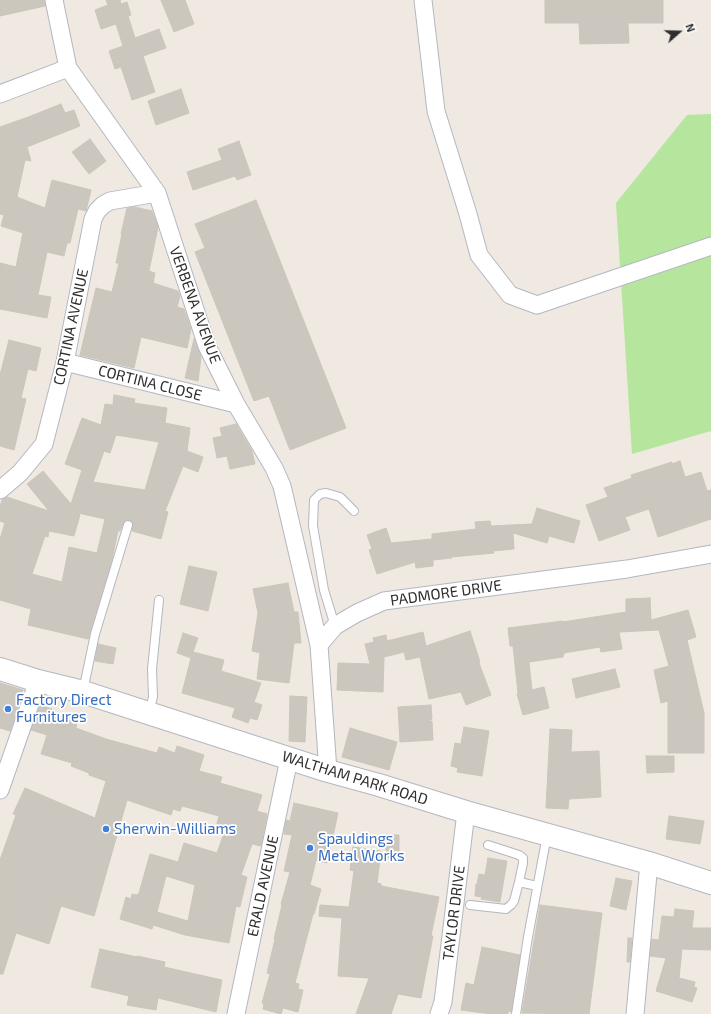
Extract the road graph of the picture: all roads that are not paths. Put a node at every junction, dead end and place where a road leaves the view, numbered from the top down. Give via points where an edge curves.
1 (54, 0) edge
2 (423, 0) edge
3 (68, 68) junction
4 (0, 94) edge
5 (157, 193) junction
6 (711, 246) edge
7 (64, 362) junction
8 (236, 404) junction
9 (0, 490) edge
10 (354, 511) dead end
11 (128, 525) dead end
12 (711, 554) edge
13 (159, 600) dead end
14 (336, 626) junction
15 (319, 645) junction
16 (0, 669) edge
17 (38, 681) junction
18 (83, 692) junction
19 (149, 712) junction
20 (289, 759) junction
21 (328, 772) junction
22 (0, 790) edge
23 (466, 812) junction
24 (547, 835) junction
25 (488, 845) dead end
26 (649, 863) junction
27 (518, 882) junction
28 (711, 883) edge
29 (537, 886) junction
30 (470, 905) dead end
31 (236, 1014) edge
32 (439, 1014) edge
33 (516, 1014) edge
34 (635, 1014) edge

1 - 3 street, VERBENA AVENUE
2 - 6 street via 436,110 479,255 510,295 537,305
3 - 4 street
3 - 5 street, VERBENA AVENUE
5 - 7 street, CORTINA AVENUE via 110,201 97,211 93,219
5 - 8 street, VERBENA AVENUE via 207,346
7 - 8 street, CORTINA CLOSE
7 - 9 street, CORTINA AVENUE via 44,444 20,473
8 - 15 street, VERBENA AVENUE via 282,486
10 - 14 lane via 340,497 326,493 320,494 314,500 313,526 324,590
11 - 18 lane via 95,634
12 - 14 street, PADMORE DRIVE via 627,569 384,601
13 - 19 lane via 152,669 153,697
14 - 15 street, PADMORE DRIVE
15 - 21 street
16 - 17 main road, WALTHAM PARK ROAD
17 - 18 main road, WALTHAM PARK ROAD
17 - 22 street
18 - 19 main road, WALTHAM PARK ROAD
19 - 20 main road, WALTHAM PARK ROAD
20 - 21 main road, WALTHAM PARK ROAD
20 - 31 street, ERALD AVENUE
21 - 23 main road, WALTHAM PARK ROAD
23 - 24 main road, WALTHAM PARK ROAD
23 - 32 street, TAYLOR DRIVE via 443,1002
24 - 26 main road, WALTHAM PARK ROAD
24 - 29 lane
25 - 27 lane via 515,852 522,857
26 - 28 main road, WALTHAM PARK ROAD
26 - 34 street
27 - 29 lane
27 - 30 lane via 514,901 506,908
29 - 33 lane

